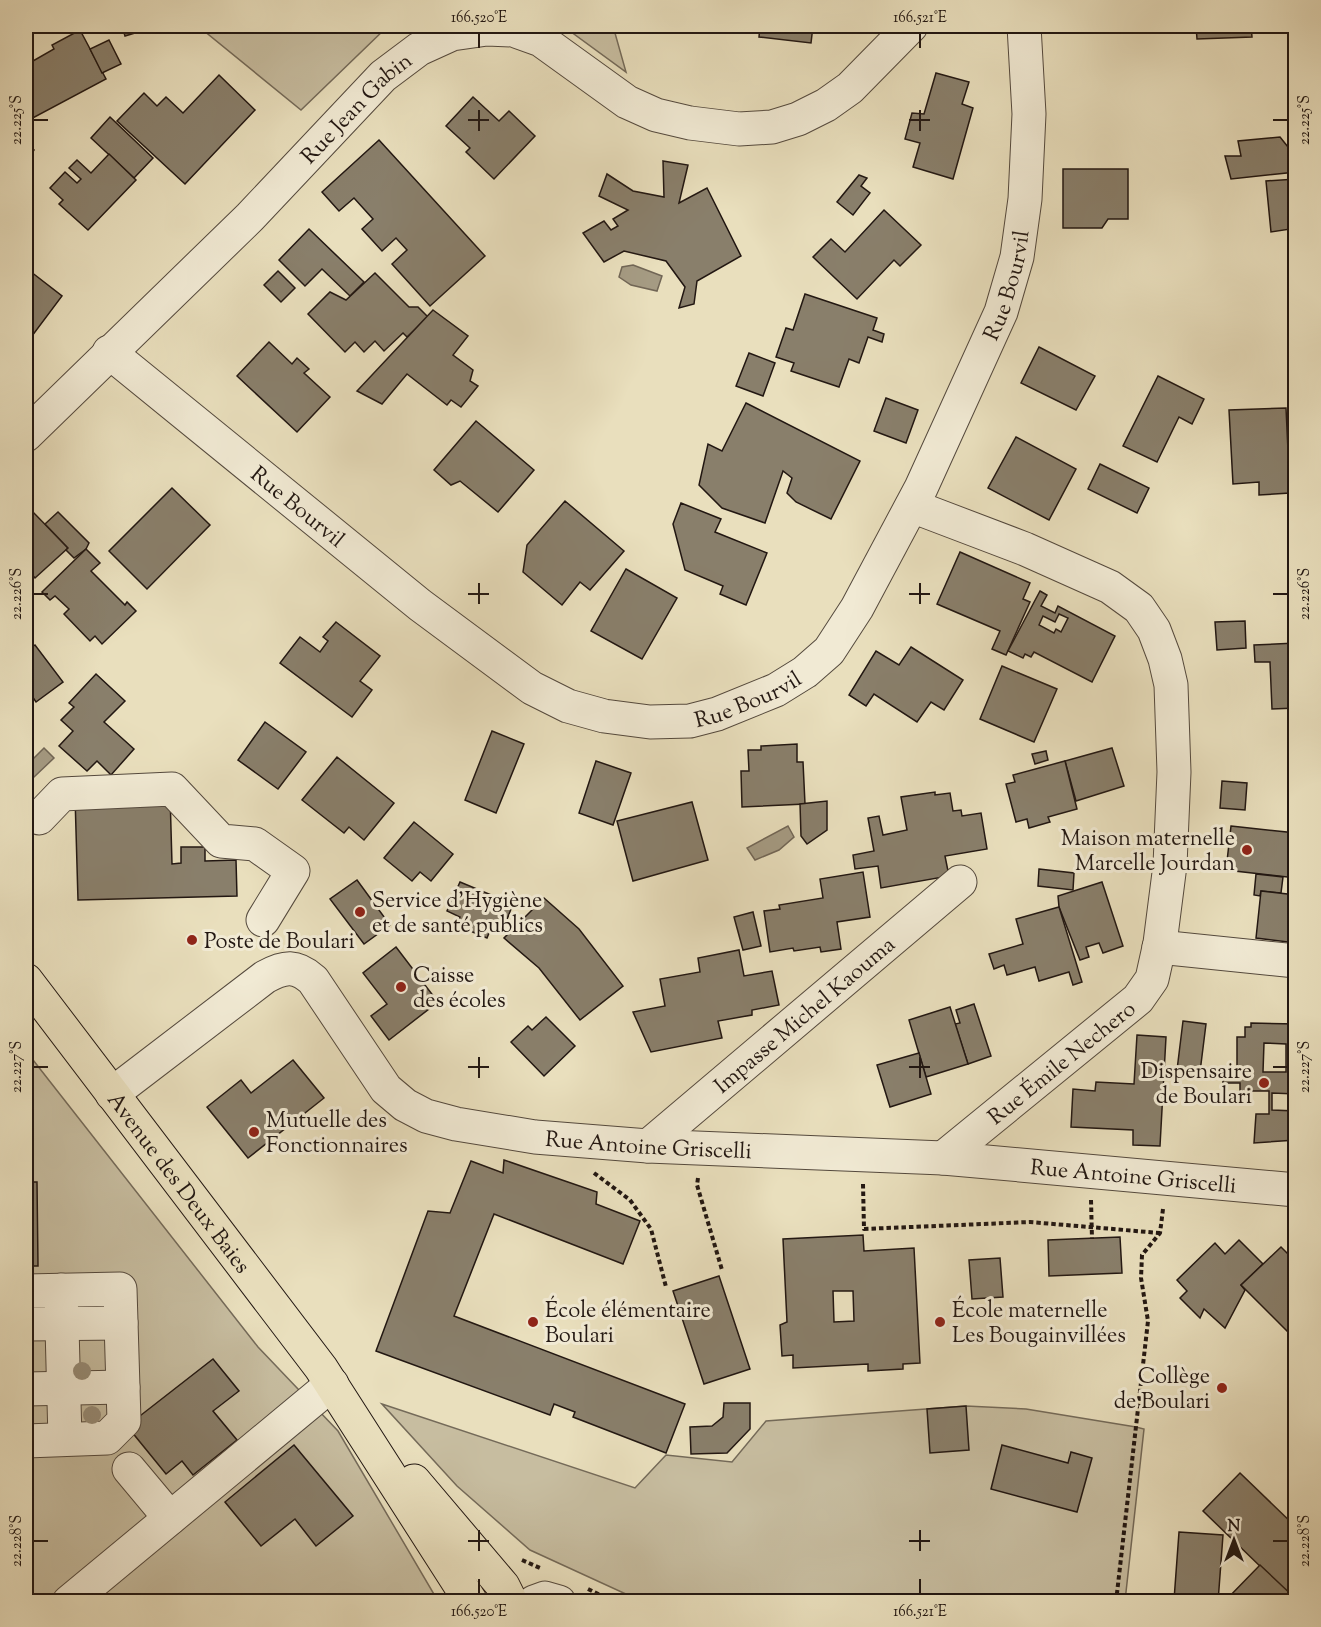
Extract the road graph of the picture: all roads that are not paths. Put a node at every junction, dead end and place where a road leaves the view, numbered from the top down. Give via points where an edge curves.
1 (911, 26) edge
2 (1024, 26) edge
3 (109, 352) junction
4 (26, 435) edge
5 (912, 506) junction
6 (39, 818) dead end
7 (960, 882) dead end
8 (263, 920) dead end
9 (1159, 947) junction
10 (1296, 961) edge
11 (26, 980) edge
12 (112, 1094) junction
13 (648, 1146) junction
14 (942, 1158) junction
15 (1296, 1190) edge
16 (62, 1290) junction
17 (26, 1291) edge
18 (26, 1324) edge
19 (62, 1334) junction
20 (122, 1334) junction
21 (332, 1384) junction
22 (123, 1387) junction
23 (63, 1388) junction
24 (26, 1389) edge
25 (26, 1440) edge
26 (65, 1440) junction
27 (129, 1469) dead end
28 (170, 1518) junction
29 (69, 1602) edge
30 (471, 1602) edge
31 (511, 1602) edge
32 (534, 1602) edge
33 (559, 1602) edge

1 - 3 street, Rue Jean Gabin via 850,88 826,105 772,127 739,129 656,115 627,102 532,36 513,30 487,29 452,34 419,49 383,76 250,217
2 - 5 street, Rue Bourvil via 1029,114 1025,199 1017,257 1001,312
3 - 4 street, Rue Jean Gabin
3 - 5 street, Rue Bourvil via 420,605 532,688 568,706 604,716 650,722 690,721 776,690 805,672 829,651 857,608
5 - 9 street, Rue Émile Nechero via 1110,587 1139,608 1154,630 1171,685 1174,772 1170,865
6 - 8 street via 62,794 172,789 221,841 255,844 292,871
7 - 13 street, Impasse Michel Kaouma
9 - 10 street
9 - 14 street, Rue Émile Nechero via 1152,979 1138,999
11 - 12 main road, Avenue des Deux Baies
12 - 13 street, Rue Antoine Griscelli via 265,977 275,971 301,970 313,980 386,1089 426,1116 535,1137
12 - 21 main road, Avenue des Deux Baies
13 - 14 street, Rue Antoine Griscelli
14 - 15 street, Rue Antoine Griscelli
16 - 17 street
16 - 19 street
16 - 20 street via 120,1289
18 - 19 street
19 - 20 street
19 - 23 street
20 - 22 street
21 - 28 street
21 - 30 main road, Avenue des Deux Baies
21 - 31 main road, Avenue des Deux Baies via 503,1586
22 - 23 street
22 - 26 street via 124,1421 107,1438
23 - 24 street
23 - 25 street
23 - 26 street
25 - 26 street
27 - 28 street
28 - 29 street
32 - 33 street via 545,1598

